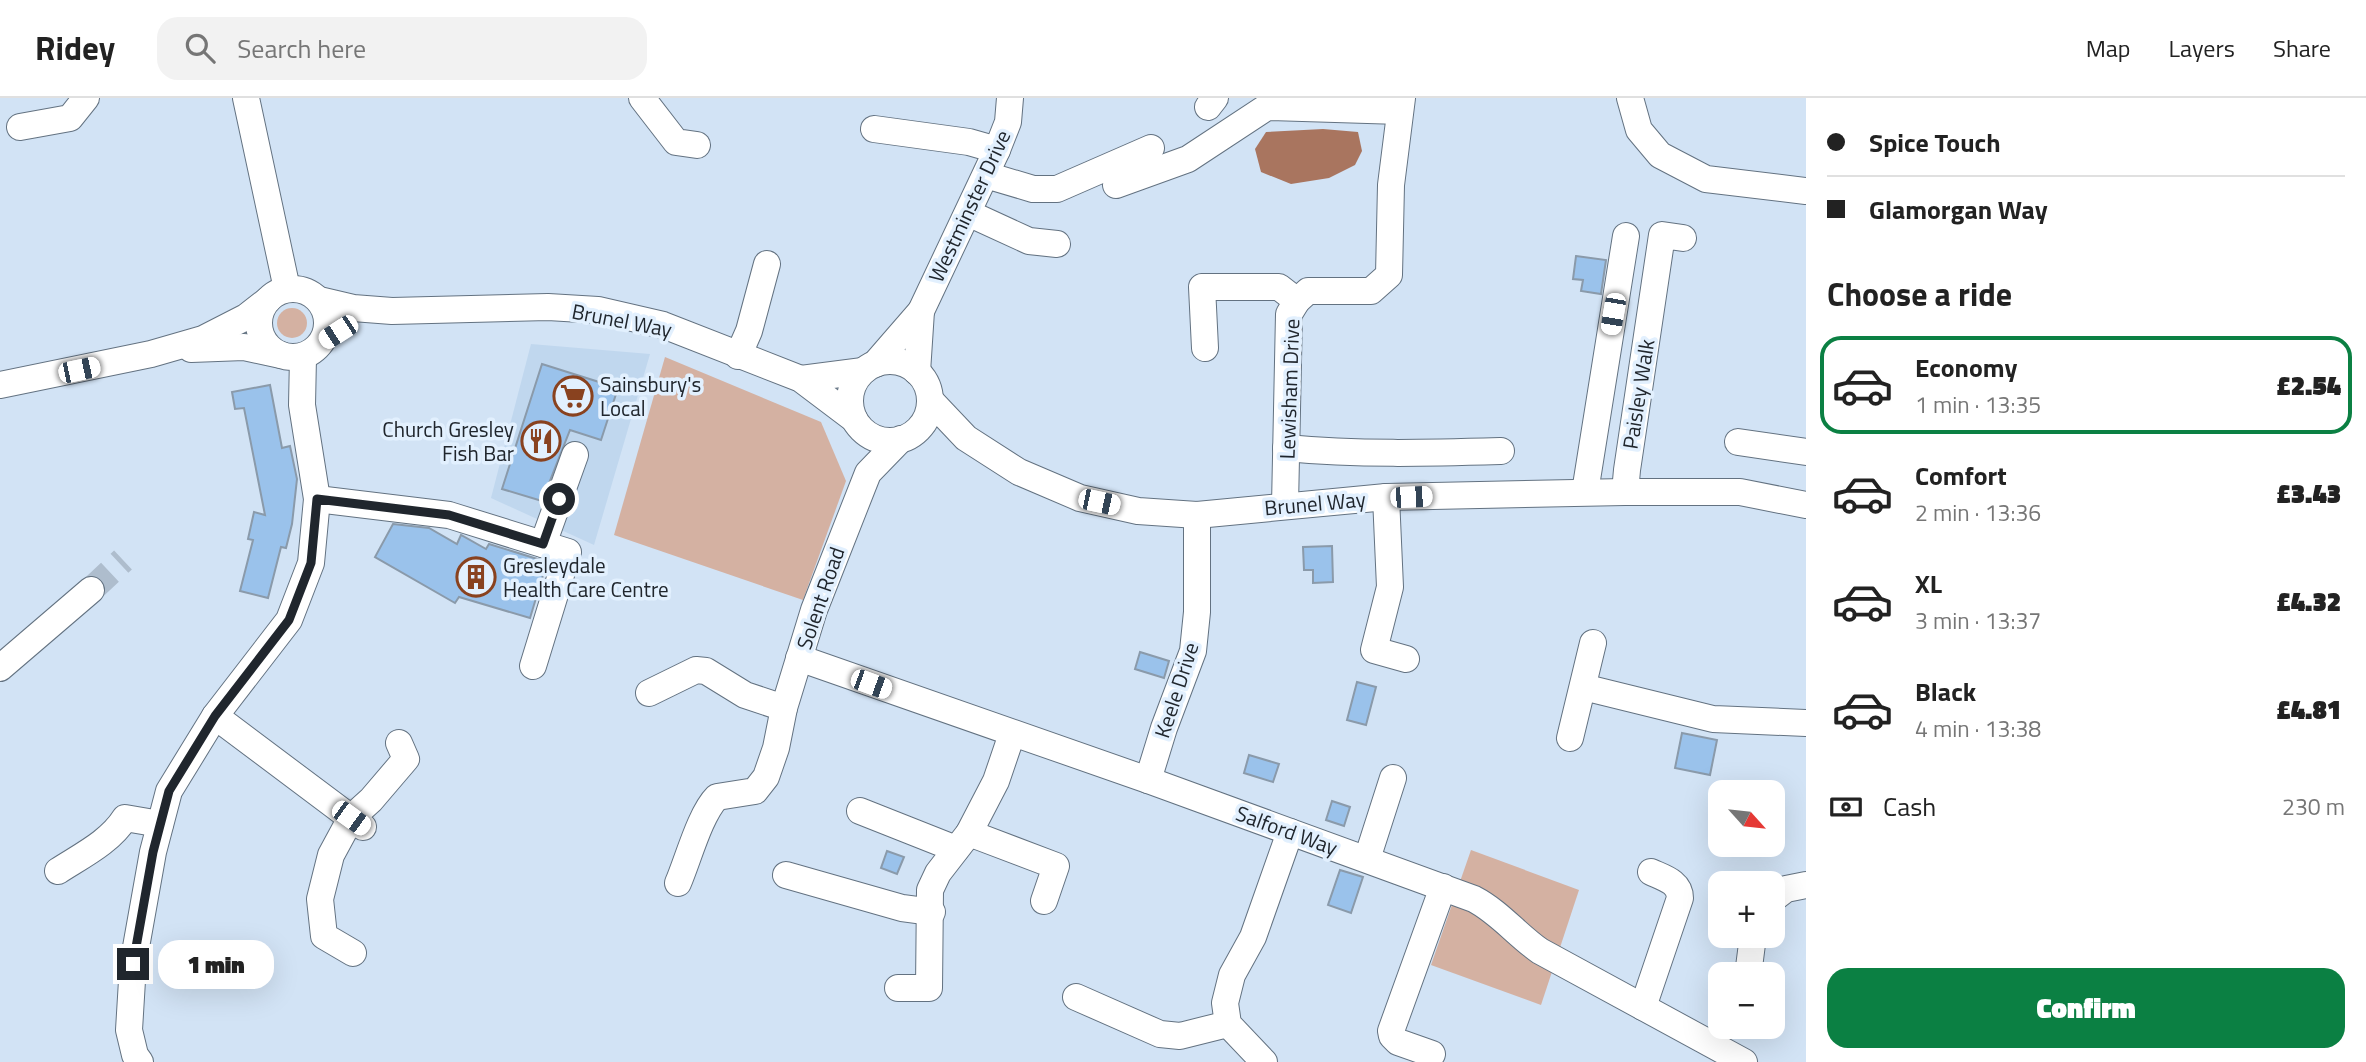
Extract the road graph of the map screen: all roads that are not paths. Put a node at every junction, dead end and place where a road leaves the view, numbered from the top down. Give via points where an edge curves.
1 (86, 98) edge
2 (246, 98) edge
3 (642, 98) edge
4 (1010, 98) edge
5 (1630, 98) edge
6 (1401, 104) edge
7 (20, 127) dead end
8 (874, 129) dead end
9 (697, 145) dead end
10 (1151, 148) dead end
11 (997, 150) junction
12 (986, 175) junction
13 (1116, 185) dead end
14 (1806, 191) edge
15 (968, 213) junction
16 (1626, 236) dead end
17 (1683, 238) dead end
18 (1057, 244) dead end
19 (767, 264) dead end
20 (277, 295) junction
21 (319, 300) junction
22 (1297, 301) junction
23 (392, 311) junction
24 (921, 311) junction
25 (1205, 348) dead end
26 (302, 352) junction
27 (151, 354) junction
28 (738, 356) junction
29 (869, 367) junction
30 (917, 372) junction
31 (802, 379) junction
32 (0, 385) edge
33 (930, 400) junction
34 (857, 424) junction
35 (907, 437) junction
36 (966, 438) junction
37 (1738, 442) dead end
38 (1286, 448) junction
39 (1500, 451) dead end
40 (1806, 452) edge
41 (575, 455) dead end
42 (868, 473) junction
43 (1585, 492) junction
44 (1625, 492) junction
45 (1386, 498) junction
46 (317, 499) junction
47 (1284, 505) junction
48 (1806, 505) edge
49 (1197, 515) junction
50 (543, 544) junction
51 (91, 590) tunnel mouth
52 (1593, 643) dead end
53 (799, 658) junction
54 (1406, 659) dead end
55 (533, 666) dead end
56 (0, 668) edge
57 (1583, 687) junction
58 (649, 693) dead end
59 (215, 716) junction
60 (781, 717) junction
61 (1806, 723) edge
62 (1012, 734) junction
63 (1570, 738) dead end
64 (399, 743) dead end
65 (1393, 778) dead end
66 (1148, 780) junction
67 (860, 811) dead end
68 (358, 823) junction
69 (160, 824) junction
70 (1290, 832) junction
71 (963, 841) junction
72 (1367, 859) junction
73 (58, 872) dead end
74 (1651, 872) dead end
75 (786, 875) dead end
76 (678, 883) dead end
77 (1806, 885) edge
78 (1443, 887) junction
79 (1785, 890) edge
80 (1044, 901) dead end
81 (932, 912) junction
82 (353, 953) dead end
83 (898, 988) dead end
84 (1076, 998) dead end
85 (1643, 1007) junction
86 (1228, 1024) junction
87 (1708, 1031) edge
88 (1720, 1039) edge
89 (1432, 1054) dead end
90 (133, 1060) edge
91 (1264, 1062) edge
92 (1744, 1062) edge

1 - 7 street via 71,118
2 - 20 street
3 - 9 street via 676,142
4 - 11 street, Westminster Drive via 1008,122
5 - 14 street via 1639,130 1660,155 1706,179
6 - 13 street via 1267,107 1188,159
6 - 22 street, Lewisham Drive via 1391,185 1389,275 1371,291 1308,291
8 - 11 street
10 - 12 street via 1057,189 1033,188
11 - 12 street, Westminster Drive
12 - 15 street, Westminster Drive
15 - 18 street via 1029,241
15 - 24 street, Westminster Drive
16 - 43 street
17 - 44 street, Paisley Walk via 1662,235
19 - 28 street
20 - 21 street, Brunel Way via 299,289
20 - 26 street via 259,320 260,331 271,350
20 - 27 street via 203,339
21 - 23 street, Brunel Way
21 - 26 street via 328,321 327,332
22 - 25 street via 1279,287 1202,287
22 - 38 street, Lewisham Drive via 1289,313
23 - 26 street, Brunel Way via 355,322
23 - 28 street, Brunel Way via 597,310 663,325
24 - 29 street, Westminster Drive
24 - 30 street, Westminster Drive
26 - 27 street via 244,347
26 - 46 street via 302,405
27 - 32 street
28 - 31 street, Brunel Way
29 - 30 street via 901,362
29 - 31 street, Brunel Way
29 - 34 street via 850,393
30 - 33 street
31 - 34 street, Brunel Way
33 - 35 street via 922,425
33 - 36 street, Brunel Way
34 - 35 street via 878,439
34 - 42 street
35 - 36 street, Brunel Way
35 - 42 street, Solent Road
36 - 49 street, Brunel Way via 1019,472 1080,498 1138,511
37 - 40 street
38 - 39 street
38 - 47 street, Lewisham Drive
41 - 50 street
42 - 53 street, Solent Road via 825,578
43 - 44 street, Brunel Way
43 - 45 street, Brunel Way
44 - 48 street, Brunel Way via 1740,492
45 - 47 street, Brunel Way
45 - 54 street via 1390,587 1374,650
46 - 50 street via 449,515
46 - 59 street via 311,563 289,620
47 - 49 street, Brunel Way
49 - 66 street, Keele Drive via 1193,651
50 - 55 street via 568,552
51 - 56 street
52 - 57 street
53 - 60 street, Solent Road
53 - 62 street, Salford Way
57 - 61 street via 1713,719
57 - 63 street
58 - 60 street via 696,670 706,671
59 - 68 street
59 - 69 street via 169,791
60 - 76 street, Solent Road via 766,777 755,791 712,801
62 - 66 street, Salford Way
62 - 71 street via 996,780
64 - 68 street via 405,759
65 - 72 street
66 - 70 street, Salford Way
67 - 71 street
68 - 82 street via 331,855 320,899 324,936
69 - 73 street via 125,818 107,838
69 - 90 street via 133,964 129,1030
70 - 72 street, Salford Way
70 - 86 street via 1253,937 1232,975 1225,1003
71 - 80 street via 1056,866
71 - 81 street via 930,890
72 - 78 street, Salford Way
74 - 85 street via 1676,884 1680,898
75 - 81 street
77 - 79 street
78 - 85 street, Salford Way via 1490,908 1540,951
78 - 89 street via 1391,1031 1398,1042
81 - 83 street via 929,988
84 - 86 street via 1160,1034 1180,1035
85 - 87 street, Salford Way
86 - 91 street
88 - 92 street, Salford Way

